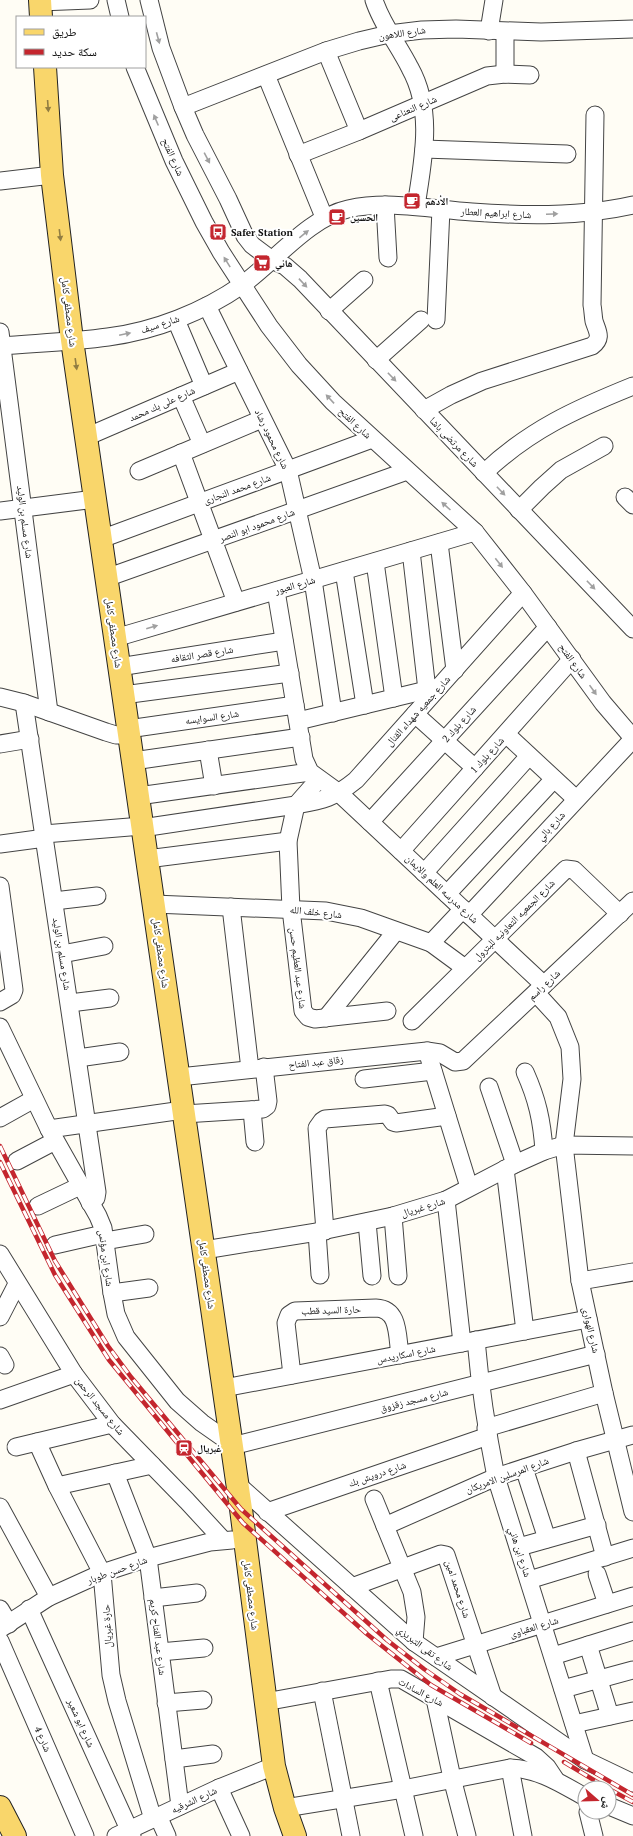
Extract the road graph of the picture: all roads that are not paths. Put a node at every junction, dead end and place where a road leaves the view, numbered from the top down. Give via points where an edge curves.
1 (90, 0) edge
2 (116, 0) edge
3 (149, 0) edge
4 (374, 0) edge
5 (494, 0) edge
6 (40, 6) edge
7 (120, 16) edge
8 (633, 29) edge
9 (497, 31) junction
10 (389, 34) junction
11 (326, 51) junction
12 (45, 68) edge
13 (135, 68) edge
14 (505, 74) junction
15 (266, 75) junction
16 (530, 75) dead end
17 (423, 104) junction
18 (183, 107) junction
19 (595, 115) dead end
20 (359, 131) junction
21 (424, 149) junction
22 (566, 154) dead end
23 (298, 155) junction
24 (52, 175) junction
25 (0, 181) edge
26 (385, 205) junction
27 (633, 205) edge
28 (416, 206) junction
29 (441, 209) junction
30 (593, 212) junction
31 (324, 217) junction
32 (388, 258) dead end
33 (272, 260) junction
34 (364, 280) dead end
35 (241, 285) junction
36 (206, 306) junction
37 (329, 311) junction
38 (176, 320) junction
39 (72, 340) junction
40 (1, 342) edge
41 (376, 360) junction
42 (239, 371) junction
43 (204, 386) junction
44 (633, 386) edge
45 (181, 396) junction
46 (424, 410) junction
47 (262, 419) junction
48 (7, 432) edge
49 (86, 437) junction
50 (372, 439) junction
51 (202, 444) junction
52 (604, 446) dead end
53 (181, 453) junction
54 (288, 470) junction
55 (139, 471) dead end
56 (407, 471) junction
57 (484, 473) junction
58 (95, 499) junction
59 (199, 503) junction
60 (23, 508) junction
61 (297, 510) junction
62 (519, 510) junction
63 (0, 511) edge
64 (475, 532) junction
65 (101, 539) junction
66 (213, 540) junction
67 (439, 542) junction
68 (411, 551) junction
69 (375, 562) junction
70 (344, 571) junction
71 (106, 578) junction
72 (313, 580) junction
73 (276, 591) junction
74 (523, 593) junction
75 (236, 602) junction
76 (548, 626) junction
77 (633, 629) edge
78 (115, 638) junction
79 (284, 641) junction
80 (572, 660) junction
81 (119, 667) junction
82 (454, 670) junction
83 (290, 673) junction
84 (433, 688) junction
85 (123, 694) junction
86 (0, 696) edge
87 (394, 698) junction
88 (24, 703) junction
89 (365, 705) junction
90 (49, 712) junction
91 (333, 713) junction
92 (415, 714) junction
93 (298, 721) junction
94 (129, 732) junction
95 (506, 734) junction
96 (633, 738) edge
97 (30, 739) junction
98 (445, 740) junction
99 (0, 744) edge
100 (208, 750) junction
101 (529, 756) junction
102 (133, 761) junction
103 (475, 768) junction
104 (314, 776) junction
105 (554, 779) junction
106 (214, 786) junction
107 (340, 794) junction
108 (138, 796) junction
109 (576, 799) junction
110 (296, 805) junction
111 (370, 822) junction
112 (142, 827) junction
113 (45, 836) junction
114 (288, 841) junction
115 (0, 844) edge
116 (401, 851) junction
117 (147, 859) junction
118 (424, 872) junction
119 (0, 886) edge
120 (447, 894) junction
121 (97, 896) dead end
122 (54, 901) junction
123 (633, 901) edge
124 (154, 904) junction
125 (231, 907) junction
126 (291, 909) junction
127 (466, 912) junction
128 (620, 914) junction
129 (396, 931) junction
130 (495, 939) junction
131 (431, 944) junction
132 (104, 946) dead end
133 (62, 954) junction
134 (465, 968) junction
135 (540, 989) junction
136 (110, 998) dead end
137 (0, 1002) edge
138 (70, 1003) junction
139 (387, 1011) dead end
140 (326, 1018) junction
141 (412, 1021) dead end
142 (0, 1026) edge
143 (427, 1051) junction
144 (120, 1052) dead end
145 (6, 1056) edge
146 (78, 1058) junction
147 (452, 1060) joint
148 (257, 1068) junction
149 (433, 1071) junction
150 (525, 1072) dead end
151 (179, 1076) junction
152 (364, 1079) dead end
153 (489, 1087) dead end
154 (34, 1099) junction
155 (252, 1110) junction
156 (184, 1112) junction
157 (447, 1116) junction
158 (0, 1118) edge
159 (88, 1124) junction
160 (52, 1135) junction
161 (255, 1142) dead end
162 (564, 1145) junction
163 (633, 1146) edge
164 (544, 1151) junction
165 (17, 1161) dead end
166 (510, 1166) junction
167 (80, 1186) junction
168 (469, 1187) junction
169 (446, 1200) junction
170 (90, 1203) junction
171 (38, 1206) dead end
172 (393, 1216) junction
173 (367, 1222) junction
174 (321, 1232) junction
175 (145, 1234) dead end
176 (104, 1237) junction
177 (55, 1245) dead end
178 (204, 1250) junction
179 (0, 1254) edge
180 (633, 1272) edge
181 (320, 1275) dead end
182 (372, 1276) dead end
183 (398, 1276) dead end
184 (580, 1281) junction
185 (17, 1284) junction
186 (150, 1288) dead end
187 (112, 1293) junction
188 (0, 1317) edge
189 (588, 1319) junction
190 (525, 1331) junction
191 (469, 1342) junction
192 (596, 1354) junction
193 (400, 1355) junction
194 (74, 1374) junction
195 (292, 1375) junction
196 (480, 1384) junction
197 (224, 1388) junction
198 (604, 1392) junction
199 (0, 1400) edge
200 (112, 1424) junction
201 (487, 1432) junction
202 (633, 1435) edge
203 (615, 1439) junction
204 (37, 1442) junction
205 (232, 1445) junction
206 (16, 1447) dead end
207 (576, 1451) junction
208 (152, 1465) junction
209 (524, 1468) junction
210 (115, 1473) junction
211 (496, 1477) junction
212 (629, 1479) edge
213 (237, 1484) junction
214 (57, 1486) junction
215 (374, 1499) dead end
216 (1, 1510) edge
217 (267, 1512) junction
218 (633, 1512) edge
219 (597, 1525) junction
220 (385, 1526) junction
221 (547, 1539) junction
222 (223, 1540) junction
223 (244, 1541) junction
224 (519, 1547) junction
225 (633, 1548) edge
226 (605, 1557) junction
227 (148, 1558) junction
228 (402, 1569) junction
229 (102, 1573) junction
230 (596, 1574) dead end
231 (529, 1580) junction
232 (352, 1587) junction
233 (198, 1593) dead end
234 (633, 1596) edge
235 (49, 1597) junction
236 (153, 1598) junction
237 (607, 1604) junction
238 (0, 1609) edge
239 (29, 1609) junction
240 (543, 1624) junction
241 (4, 1627) edge
242 (633, 1631) edge
243 (0, 1641) edge
244 (414, 1642) junction
245 (476, 1645) junction
246 (588, 1645) junction
247 (204, 1648) dead end
248 (160, 1652) junction
249 (553, 1656) junction
250 (436, 1657) junction
251 (633, 1670) edge
252 (599, 1680) junction
253 (378, 1681) junction
254 (563, 1689) junction
255 (322, 1691) junction
256 (493, 1697) junction
257 (203, 1700) dead end
258 (435, 1700) junction
259 (265, 1702) junction
260 (166, 1703) junction
261 (633, 1711) edge
262 (610, 1716) junction
263 (574, 1724) junction
264 (213, 1754) dead end
265 (174, 1759) junction
266 (585, 1760) junction
267 (274, 1766) junction
268 (510, 1768) junction
269 (452, 1778) junction
270 (555, 1779) junction
271 (633, 1783) edge
272 (219, 1788) junction
273 (403, 1789) junction
274 (577, 1795) edge
275 (343, 1799) junction
276 (180, 1806) junction
277 (0, 1807) edge
278 (285, 1808) junction
279 (617, 1809) edge
280 (633, 1816) edge
281 (155, 1818) junction
282 (590, 1820) edge
283 (126, 1834) edge
284 (15, 1836) edge
285 (85, 1836) edge
286 (167, 1836) edge
287 (241, 1836) edge
288 (295, 1836) edge
289 (351, 1836) edge
290 (414, 1836) edge
291 (467, 1836) edge
292 (523, 1836) edge
293 (594, 1836) edge

1 - 6 street
2 - 7 street
3 -> 18 street via 161,48
4 - 10 street
5 - 9 street
8 - 9 street, شارع اللاهون
9 - 10 street, شارع اللاهون via 422,30
9 - 14 street
10 - 11 street, شارع اللاهون via 359,40
10 - 17 street via 411,69
11 - 15 street, شارع اللاهون
11 - 20 street
12 -> 24 main road, شارع مصطفى كامل
35 -> 13 street, شارع الفتح via 186,185
14 - 16 street, شارع النعناعى
14 - 17 street, شارع النعناعى via 496,74 479,80
15 - 18 street, شارع اللاهون
15 - 23 street
17 - 20 street, شارع النعناعى
17 - 21 street
18 -> 33 street via 245,236 252,245
19 - 30 street
20 - 23 street, شارع النعناعى
21 - 22 street
21 - 28 street
23 - 31 street
24 - 25 street
24 -> 39 main road, شارع مصطفى كامل
26 - 28 street, شارع ابراهيم العطار
26 - 31 street, شارع ابراهيم العطار via 347,209
26 - 32 street
27 - 30 street, شارع ابراهيم العطار
28 - 29 street, شارع ابراهيم العطار
29 -> 30 street, شارع ابراهيم العطار via 524,215
29 - 41 street via 429,320
30 - 46 street via 592,305 599,334 595,344 482,381
33 -> 31 street, شارع ابراهيم العطار
33 - 35 street, شارع ابراهيم العطار
33 -> 37 street, شارع مرتضى باشا via 293,273
34 - 37 street
35 - 36 street, شارع سيف
50 -> 35 street, شارع الفتح via 299,365
36 - 38 street, شارع سيف
36 - 42 street, شارع محمود رشاد
37 - 41 street, شارع مرتضى باشا
39 -> 38 street, شارع سيف via 108,337
38 - 43 street
39 - 40 street, شارع سيف
39 -> 49 main road, شارع مصطفى كامل
40 - 48 street, شارع مسلم بن الوليد
41 -> 46 street, شارع مرتضى باشا
42 - 43 street, شارع على بك محمد
42 - 47 street, شارع محمود رشاد
43 - 45 street, شارع على بك محمد
44 - 57 street via 588,404 541,428
45 - 49 street, شارع على بك محمد
45 - 51 street
46 - 57 street, شارع مرتضى باشا
47 - 51 street
47 - 54 street, شارع محمود رشاد
48 - 60 street, شارع مسلم بن الوليد
49 - 58 main road, شارع مصطفى كامل
50 - 54 street, شارع محمد النجارى
50 - 56 street, شارع الفتح
51 - 53 street
52 - 62 street via 561,470
53 - 55 street
53 - 59 street
54 - 59 street, شارع محمد النجارى
54 - 61 street, شارع محمود رشاد
56 - 61 street, شارع محمود ابو النصر
64 -> 56 street, شارع الفتح
57 -> 62 street, شارع مرتضى باشا
58 - 60 street
58 - 65 main road, شارع مصطفى كامل
59 - 65 street, شارع محمد النجارى
59 - 66 street
60 - 63 street
60 - 90 street, شارع مسلم بن الوليد
61 - 66 street, شارع محمود ابو النصر
61 - 72 street, شارع محمود رشاد
62 -> 77 street, شارع مرتضى باشا
64 - 67 street, شارع العبور
64 -> 74 street, شارع الفتح
65 - 71 main road, شارع مصطفى كامل
66 - 71 street, شارع محمود ابو النصر
66 - 75 street
67 - 68 street, شارع العبور
67 - 82 street
68 - 69 street, شارع العبور
68 - 84 street
69 - 70 street, شارع العبور
69 - 87 street
70 - 72 street, شارع العبور
70 - 89 street
71 - 78 main road, شارع مصطفى كامل
72 - 73 street, شارع العبور
72 - 91 street, شارع محمود رشاد
73 - 75 street, شارع العبور
73 - 79 street
74 - 76 street, شارع الفتح
74 - 82 street, شارع جمعيه شهداء القنال
78 -> 75 street, شارع العبور
76 - 80 street, شارع الفتح
76 - 98 street, شارع بلوك 2
78 - 81 main road, شارع مصطفى كامل
79 - 81 street, شارع قصر الثقافه
79 - 83 street
80 - 95 street, شارع بلوك 1
80 -> 96 street, شارع الفتح via 602,703
81 - 85 main road, شارع مصطفى كامل
82 - 84 street, شارع جمعيه شهداء القنال
83 - 85 street
83 - 93 street
84 - 87 street
84 - 92 street, شارع جمعيه شهداء القنال
85 - 94 main road, شارع مصطفى كامل
86 - 88 street, شارع السوايسه
87 - 89 street
88 - 90 street, شارع السوايسه
88 - 97 street, شارع مسلم بن الوليد
89 - 91 street
90 - 94 street, شارع السوايسه via 116,735
91 - 93 street
92 - 98 street
92 - 107 street, شارع جمعيه شهداء القنال via 356,780
93 - 94 street, شارع السوايسه
93 - 100 street
93 - 104 street via 304,759
94 - 102 main road, شارع مصطفى كامل
95 - 101 street
95 - 103 street, شارع بلوك 1
96 - 109 street, شارع بالي
97 - 99 street
97 - 113 street, شارع مسلم بن الوليد
98 - 103 street
98 - 111 street, شارع بلوك 2
100 - 102 street
100 - 106 street
101 - 105 street
101 - 118 street
102 - 108 main road, شارع مصطفى كامل
103 - 116 street, شارع بلوك 1
104 - 106 street
104 - 107 street, شارع مدرسه العلم والايمان
104 - 110 street
105 - 109 street
105 - 120 street
106 - 108 street
107 - 110 street, شارع جمعيه شهداء القنال
107 - 111 street, شارع مدرسه العلم والايمان
108 - 112 main road, شارع مصطفى كامل
109 - 127 street, شارع بالي
110 - 112 street, شارع جمعيه شهداء القنال
110 - 114 street, شارع عبد العظيم حسن
111 - 116 street, شارع مدرسه العلم والايمان
112 - 113 street, شارع جمعيه شهداء القنال
112 - 117 main road, شارع مصطفى كامل
113 - 115 street, شارع جمعيه شهداء القنال
113 - 122 street, شارع مسلم بن الوليد
114 - 117 street
114 - 126 street, شارع عبد العظيم حسن
116 - 118 street, شارع مدرسه العلم والايمان
117 - 124 main road, شارع مصطفى كامل
118 - 120 street, شارع مدرسه العلم والايمان
119 - 137 street via 14,990 12,995
120 - 127 street, شارع مدرسه العلم والايمان
121 - 122 street
122 - 133 street, شارع مسلم بن الوليد
123 - 128 street, شارع راسم
124 - 125 street, شارع خلف الله
124 - 151 main road, شارع مصطفى كامل
125 - 126 street, شارع خلف الله
125 - 148 street
126 - 129 street, شارع خلف الله via 326,911 361,918
126 - 140 street, شارع عبد العظيم حسن via 303,1011 312,1018
127 - 130 street, شارع مدرسه العلم والايمان
127 - 131 street, شارع بالي
128 - 130 street, شارع الجمعيه التعاونيه للبترول via 574,870 568,869
128 - 135 street, شارع راسم
129 - 131 street, شارع خلف الله
129 - 140 street
130 - 134 street, شارع الجمعيه التعاونيه للبترول
130 - 135 street, شارع مدرسه العلم والايمان
131 - 134 street, شارع خلف الله
132 - 133 street
133 - 138 street, شارع مسلم بن الوليد
134 - 141 street, شارع الجمعيه التعاونيه للبترول
135 - 147 street, شارع راسم via 466,1060
135 - 162 street, شارع مدرسه العلم والايمان via 558,1017 570,1047 572,1079
136 - 138 street
138 - 146 street, شارع مسلم بن الوليد
139 - 140 street, شارع عبد العظيم حسن
142 - 145 street, شارع ابن مؤنس
143 - 147 street, زقاق عبد الفتاح via 440,1053
143 - 148 street, زقاق عبد الفتاح
143 - 149 street
144 - 146 street
145 - 154 street, شارع ابن مؤنس
146 - 159 street, شارع مسلم بن الوليد
148 - 151 street, زقاق عبد الفتاح
148 - 155 street via 268,1104 263,1109
149 - 152 street
149 - 157 street
150 - 164 street via 536,1097 542,1123
151 - 156 main road, شارع مصطفى كامل
153 - 166 street
154 - 158 street
154 - 160 street, شارع ابن مؤنس
155 - 156 street
155 - 161 street
156 - 159 street
156 - 178 main road, شارع مصطفى كامل
157 - 168 street
157 - 174 street via 396,1123 385,1114 322,1121 317,1128
159 - 160 street
159 - 170 street, شارع مسلم بن الوليد via 97,1192 96,1198
160 - 165 street
160 - 167 street, شارع ابن مؤنس
162 - 163 street, شارع غبريال
162 - 164 street, شارع غبريال
162 - 184 street, شارع الهوارى
164 - 166 street, شارع غبريال
166 - 168 street, شارع غبريال
166 - 190 street
167 - 170 street, شارع ابن مؤنس
167 - 171 street
168 - 169 street, شارع غبريال
169 - 172 street, شارع غبريال
169 - 191 street, شارع ابن هاني
170 - 176 street, شارع ابن مؤنس via 98,1216
172 - 173 street, شارع غبريال
172 - 183 street
173 - 174 street, شارع غبريال
173 - 182 street
174 - 178 street, شارع غبريال
174 - 181 street
175 - 176 street
176 - 177 street
176 - 187 street, شارع ابن مؤنس
178 - 197 main road, شارع مصطفى كامل
179 - 185 street, شارع مسجد الرحمن
180 - 184 street
184 - 189 street, شارع الهوارى
185 - 188 street
185 - 194 street, شارع مسجد الرحمن
186 - 187 street
187 - 205 street, شارع ابن مؤنس via 116,1314 126,1337 154,1374 190,1413
189 - 190 street, شارع اسكاريدس
189 - 192 street, شارع الهوارى
190 - 191 street, شارع اسكاريدس
191 - 193 street, شارع اسكاريدس
191 - 196 street, شارع ابن هاني
192 - 196 street, شارع مسجد زقزوق
192 - 198 street, شارع الهوارى
193 - 195 street, شارع اسكاريدس
193 - 195 street, حارة السيد قطب via 396,1323 387,1310 376,1308 295,1311 289,1315 286,1323
194 - 199 street
194 - 200 street, شارع مسجد الرحمن
195 - 197 street, شارع اسكاريدس
196 - 201 street, شارع ابن هاني
196 - 205 street, شارع مسجد زقزوق
197 - 205 main road, شارع مصطفى كامل
198 - 201 street, شارع درويش بك
198 - 203 street, شارع الهوارى
200 - 204 street
200 - 208 street, شارع مسجد الرحمن
201 - 211 street, شارع ابن هاني
201 - 217 street, شارع درويش بك
202 - 203 street, شارع المرسلين الامريكان
203 - 207 street, شارع المرسلين الامريكان
203 - 212 street, شارع الهوارى
204 - 206 street
204 - 214 street, حارة غبريال
205 - 213 main road, شارع مصطفى كامل
207 - 209 street, شارع المرسلين الامريكان
207 - 219 street
208 - 210 street
208 - 222 street, شارع مسجد الرحمن
209 - 211 street, شارع المرسلين الامريكان
209 - 221 street
210 - 214 street
210 - 227 street, شارع عبد الفتاح كريم
211 - 220 street, شارع المرسلين الامريكان
211 - 224 street, شارع ابن هاني
212 - 218 street, شارع الهوارى
213 - 217 street, شارع تقى التبريزي
213 - 223 main road, شارع مصطفى كامل
214 - 229 street, حارة غبريال
215 - 220 street
216 - 235 street
217 - 232 street, شارع تقى التبريزي
219 - 221 street
219 - 226 street
220 - 228 street
221 - 224 street
222 - 223 street, شارع حسن طوبار
222 - 227 street, شارع حسن طوبار
223 - 259 main road, شارع مصطفى كامل
224 - 231 street, شارع ابن هاني
225 - 226 street
226 - 231 street
227 - 229 street, شارع حسن طوبار
227 - 236 street, شارع عبد الفتاح كريم
228 - 232 street, شارع محمد امين
228 - 244 street via 412,1592 416,1617
228 - 245 street, شارع محمد امين via 441,1554 447,1556
229 - 235 street, شارع حسن طوبار
229 - 281 street, حارة غبريال via 111,1675
230 - 237 street
231 - 240 street, شارع ابن هاني
232 - 244 street, شارع تقى التبريزي
233 - 236 street
234 - 237 street, شارع العقباوى
235 - 239 street, شارع حسن طوبار
236 - 248 street, شارع عبد الفتاح كريم
237 - 240 street, شارع العقباوى
238 - 241 street
239 - 241 street, شارع حسن طوبار
239 - 283 street, شارع ابو شعير
240 - 245 street, شارع العقباوى
240 - 249 street, شارع ابن هاني
242 - 246 street
243 - 285 street, شارع 4
244 - 250 street, شارع تقى التبريزي
245 - 250 street, شارع العقباوى
245 - 256 street, شارع محمد امين
246 - 249 street
246 - 252 street
247 - 248 street
248 - 260 street, شارع عبد الفتاح كريم
249 - 254 street, شارع ابن هاني
250 - 256 street, شارع تقى التبريزي
251 - 252 street
252 - 254 street
252 - 262 street
253 - 255 street, شارع السادات
253 - 258 street, شارع السادات via 401,1679
253 - 273 street
254 - 263 street, شارع ابن هاني
255 - 259 street, شارع السادات
255 - 275 street
256 - 266 street, شارع تقى التبريزي
257 - 260 street
258 - 269 street
258 - 270 street, شارع السادات via 536,1756
259 - 267 main road, شارع مصطفى كامل
260 - 265 street, شارع عبد الفتاح كريم
261 - 262 street
262 - 263 street
263 - 266 street, شارع ابن هاني
264 - 265 street
265 - 276 street, شارع عبد الفتاح كريم
266 - 271 street, شارع تقى التبريزي
267 - 272 street, شارع الشرقيه
267 - 278 main road, شارع مصطفى كامل
268 - 269 street
268 - 270 street via 526,1769
268 - 292 street
269 - 273 street
269 - 291 street
270 - 274 street
272 - 276 street, شارع الشرقيه
272 - 287 street
273 - 275 street
273 - 290 street
275 - 278 street
275 - 289 street
276 - 281 street, شارع الشرقيه
277 - 284 main road
278 - 288 main road, شارع مصطفى كامل
279 - 280 street
281 - 283 street, شارع الشرقيه
281 - 286 street, حارة غبريال
282 - 293 street

